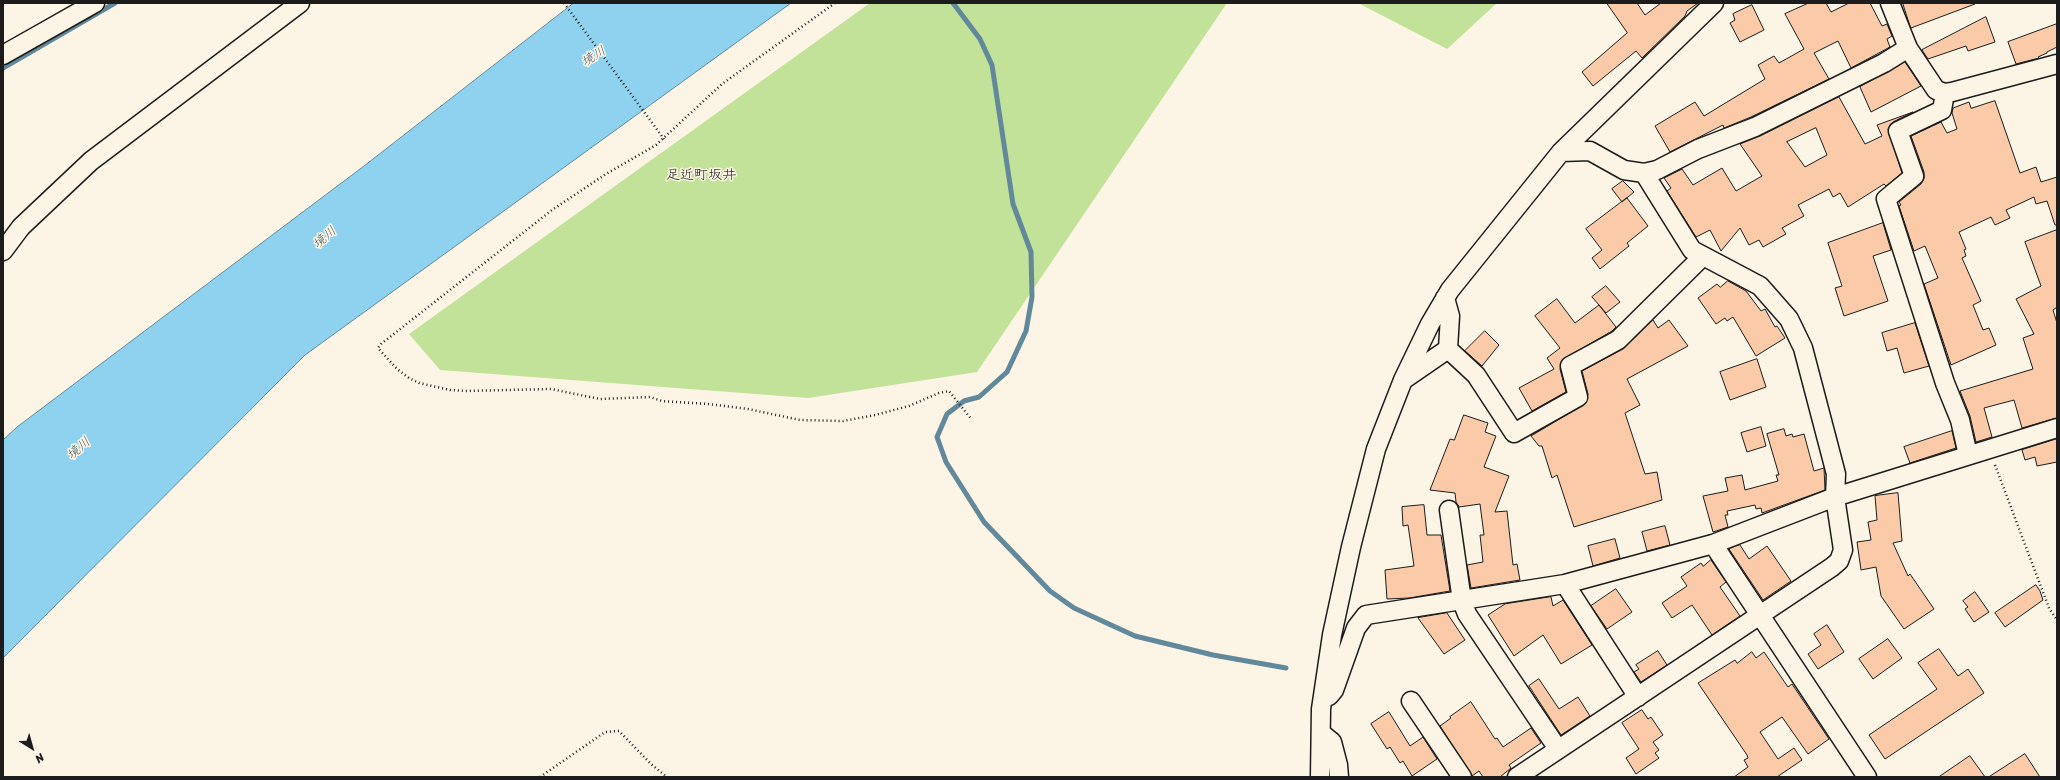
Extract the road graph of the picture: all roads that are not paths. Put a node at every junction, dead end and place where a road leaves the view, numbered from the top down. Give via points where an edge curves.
1 (95, 3) edge
2 (300, 3) edge
3 (1714, 3) edge
4 (1890, 3) edge
5 (1908, 48) junction
6 (3, 55) edge
7 (2057, 64) edge
8 (1944, 93) junction
9 (1561, 152) junction
10 (1644, 174) junction
11 (3, 251) edge
12 (1703, 256) junction
13 (1445, 298) junction
14 (1448, 349) junction
15 (1403, 380) junction
16 (2057, 428) edge
17 (1968, 455) junction
18 (1835, 497) junction
19 (1449, 510) dead end
20 (1713, 544) junction
21 (1565, 584) junction
22 (1462, 601) junction
23 (1759, 615) junction
24 (1638, 697) junction
25 (1411, 701) dead end
26 (1321, 709) junction
27 (1321, 733) junction
28 (1558, 749) junction
29 (1318, 773) edge
30 (1339, 777) edge
31 (1462, 777) edge
32 (1517, 777) edge
33 (1867, 777) edge

1 - 6 street
2 - 11 street via 90,160 21,227
3 - 9 street
4 - 5 street
5 - 8 street via 1936,90
5 - 10 street via 1884,63 1755,127
7 - 8 street
8 - 17 street via 1942,110 1898,131 1914,176 1886,199 1945,383 1960,420
9 - 10 street via 1590,151 1624,170
9 - 13 street
10 - 12 street via 1692,250
12 - 14 street via 1618,340 1570,366 1578,396 1514,433 1476,375
12 - 18 street via 1760,286 1789,319 1803,348 1834,466
13 - 14 street via 1450,316
13 - 15 street
14 - 15 street
15 - 26 street via 1376,449 1351,547 1332,635
16 - 17 street
17 - 18 street
18 - 20 street
18 - 23 street via 1843,550 1839,561
19 - 22 street
20 - 21 street
20 - 23 street
21 - 22 street
21 - 24 street
22 - 26 street via 1366,615 1356,628 1334,690
22 - 28 street via 1468,614
23 - 24 street
23 - 33 street
24 - 28 street
25 - 31 street
26 - 27 street
27 - 29 street
27 - 30 street via 1332,742
28 - 32 street

